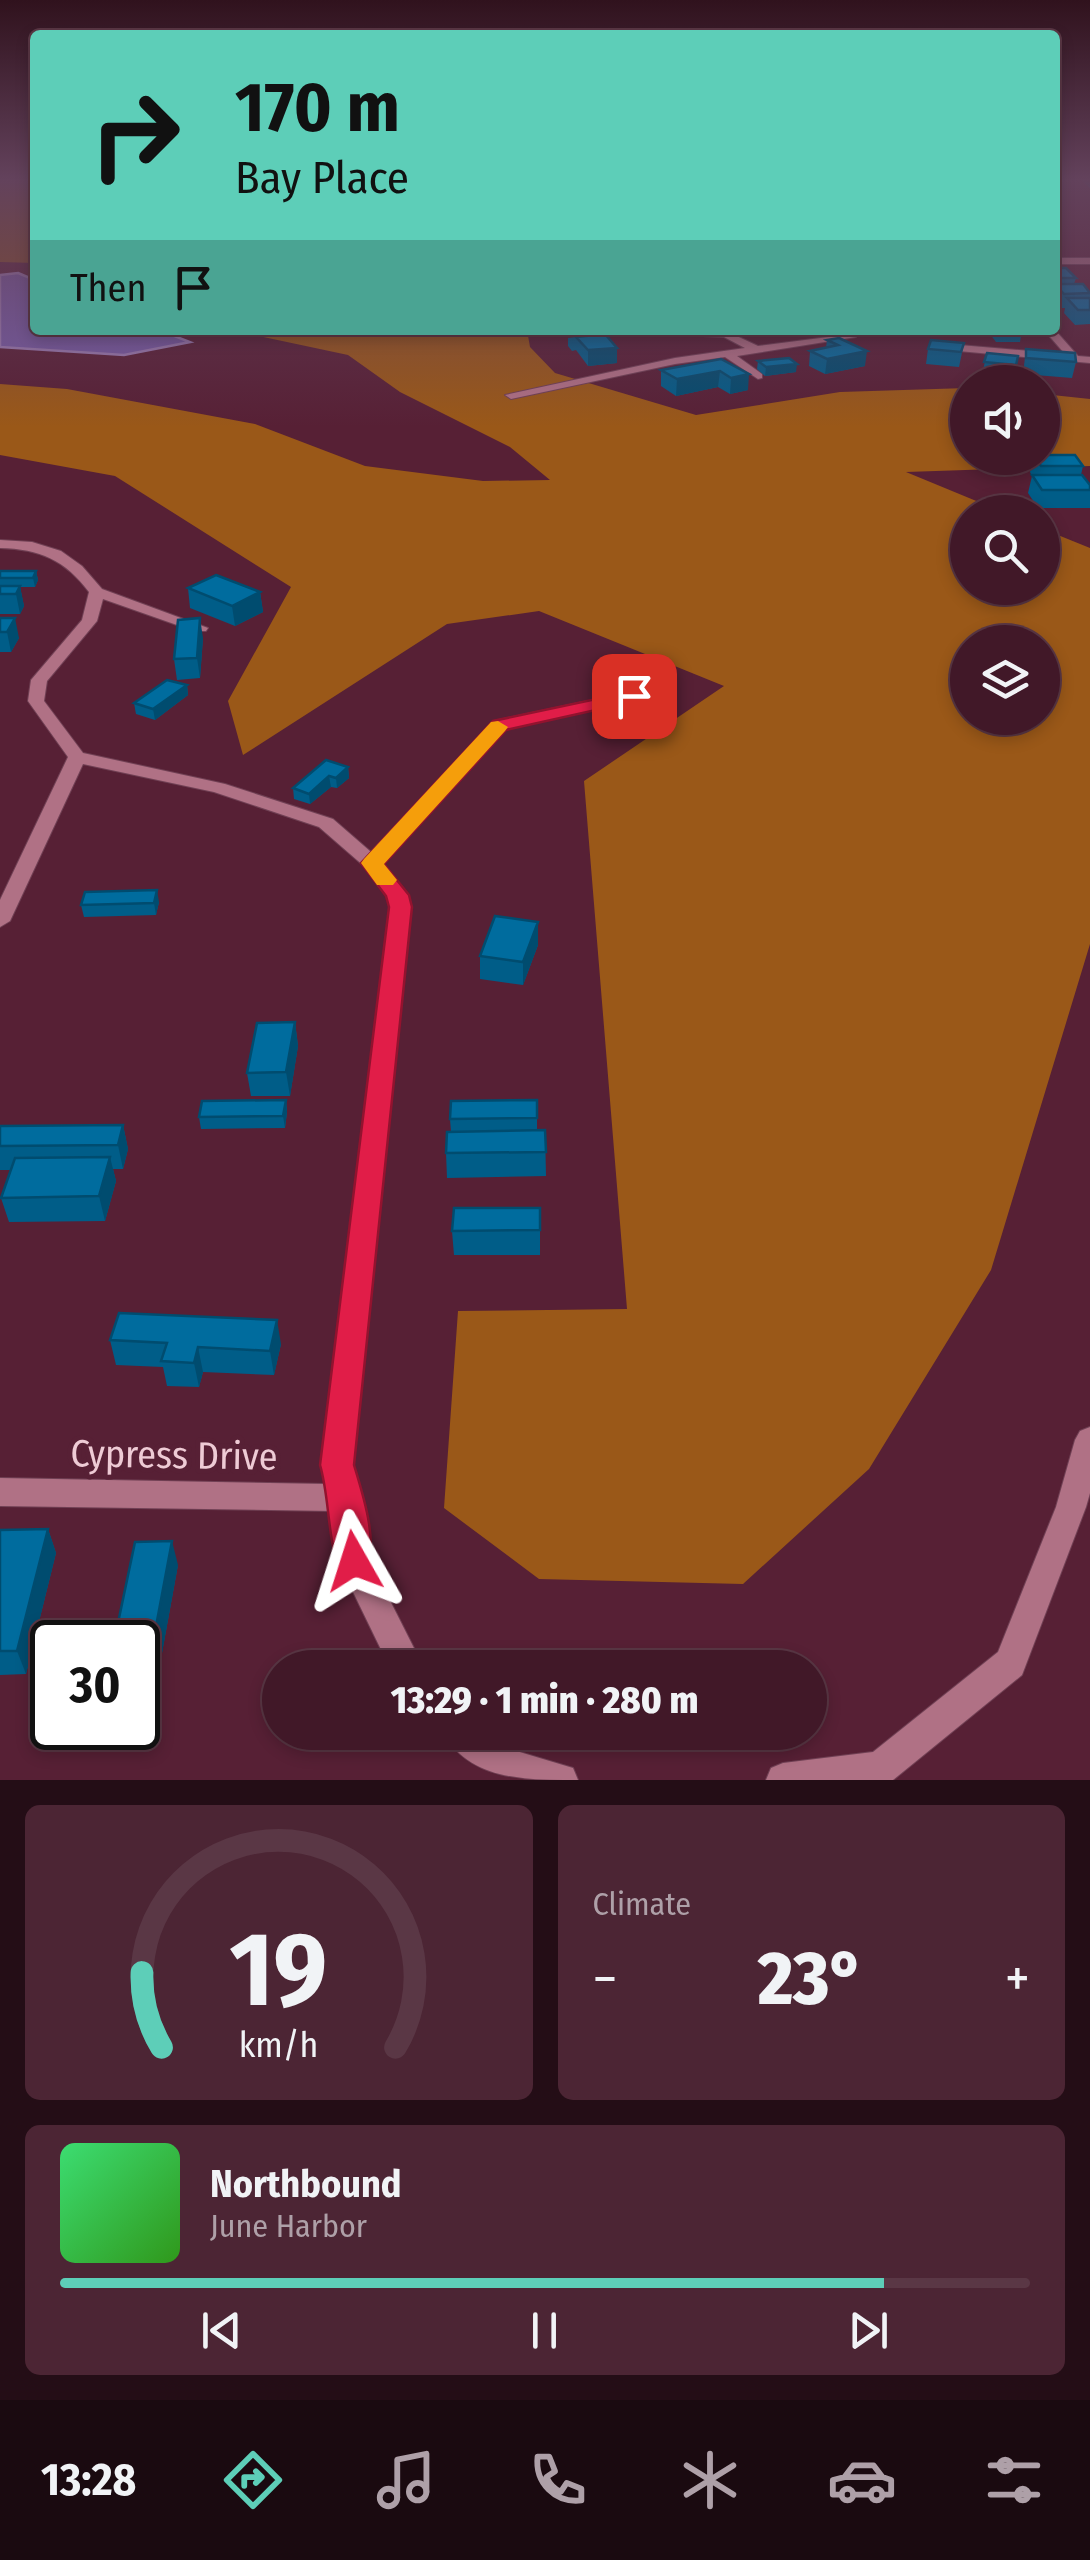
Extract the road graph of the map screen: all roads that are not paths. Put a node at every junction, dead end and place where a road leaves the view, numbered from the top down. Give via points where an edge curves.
1 (728, 335) edge
2 (837, 335) edge
3 (1054, 335) edge
4 (796, 342) junction
5 (948, 347) edge
6 (754, 348) junction
7 (657, 352) dead end
8 (726, 353) junction
9 (824, 353) edge
10 (1075, 359) junction
11 (1090, 360) edge
12 (675, 361) junction
13 (701, 373) edge
14 (758, 376) dead end
15 (512, 395) dead end
16 (0, 544) edge
17 (97, 592) junction
18 (200, 628) edge
19 (634, 696) dead end
20 (77, 756) junction
21 (372, 863) junction
22 (0, 921) edge
23 (1090, 1440) edge
24 (0, 1492) edge
25 (346, 1498) junction
26 (1080, 1507) edge
27 (399, 1650) edge
28 (474, 1750) edge
29 (562, 1780) edge
30 (783, 1780) edge

1 - 6 street
2 - 4 street
3 - 10 street
4 - 6 street
4 - 9 street
5 - 10 street
6 - 8 street
7 - 12 street
8 - 12 street
8 - 14 street
10 - 11 street
12 - 13 street
12 - 15 street
16 - 17 street via 74,561
17 - 18 street
17 - 20 street via 89,621 39,680 36,701
19 - 21 street via 500,725
20 - 21 street via 218,788 326,823
20 - 22 street
21 - 25 street via 400,907 337,1465
23 - 26 street
24 - 25 street, Cypress Drive
25 - 27 street via 354,1561
26 - 30 street via 1010,1663 880,1768
28 - 29 street

